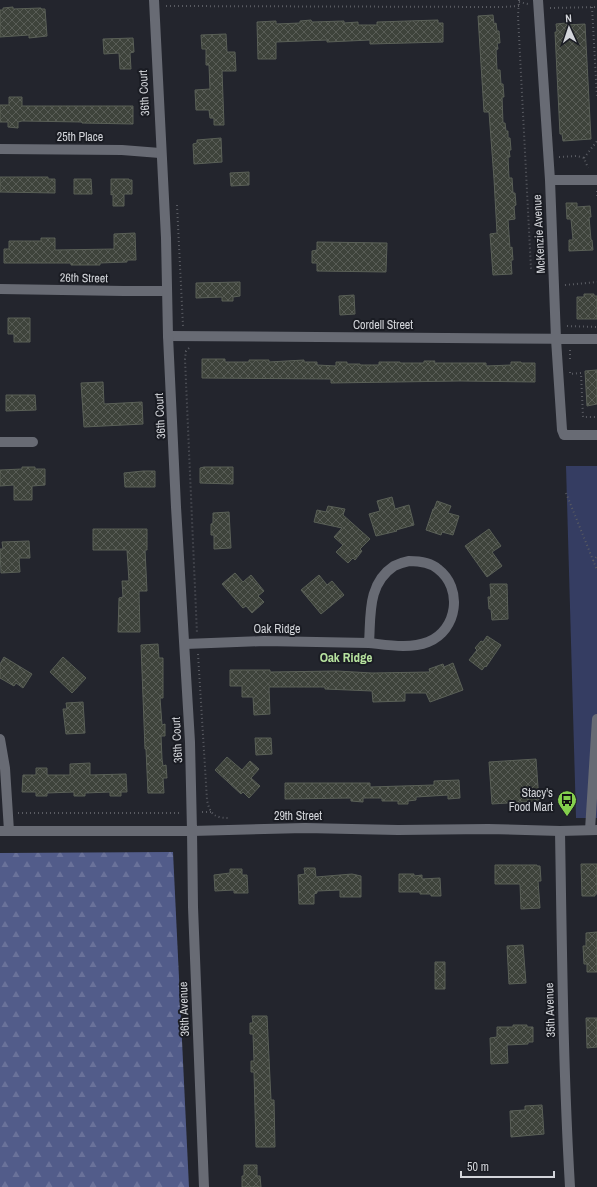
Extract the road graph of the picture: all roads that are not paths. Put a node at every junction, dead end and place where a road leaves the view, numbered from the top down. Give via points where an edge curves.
1 (154, 0) edge
2 (538, 3) edge
3 (0, 149) edge
4 (160, 153) junction
5 (550, 180) junction
6 (597, 180) edge
7 (0, 289) edge
8 (167, 291) junction
9 (168, 336) junction
10 (556, 339) junction
11 (597, 339) edge
12 (597, 435) edge
13 (0, 442) edge
14 (33, 442) dead end
15 (186, 644) junction
16 (369, 644) junction
17 (597, 719) edge
18 (0, 739) edge
19 (593, 830) edge
20 (4, 831) edge
21 (192, 831) junction
22 (560, 831) junction
23 (204, 1187) edge
24 (570, 1187) edge

1 - 4 street, 36th Court
2 - 5 street, McKenzie Avenue
3 - 4 street, 25th Place via 122,150
4 - 8 street, 36th Court
5 - 6 street
5 - 10 street, McKenzie Avenue
7 - 8 street, 26th Street
8 - 9 street, 36th Court
9 - 10 street, Cordell Street
9 - 15 street, 36th Court via 180,582
10 - 11 street, Cordell Street
10 - 12 street, McKenzie Avenue via 564,435
13 - 14 street
15 - 16 street, Oak Ridge via 264,641
15 - 21 street, 36th Court
16 - 16 street, Oak Ridge via 414,645 428,642 441,634 450,622 454,594 448,579 438,568 424,562 409,561 395,566 383,576 375,586
17 - 19 street
18 - 20 street via 9,812
19 - 22 street, 29th Street
20 - 21 street, 29th Street
21 - 22 street, 29th Street via 305,828
21 - 23 street, 36th Avenue
22 - 24 street, 35th Avenue via 562,983

